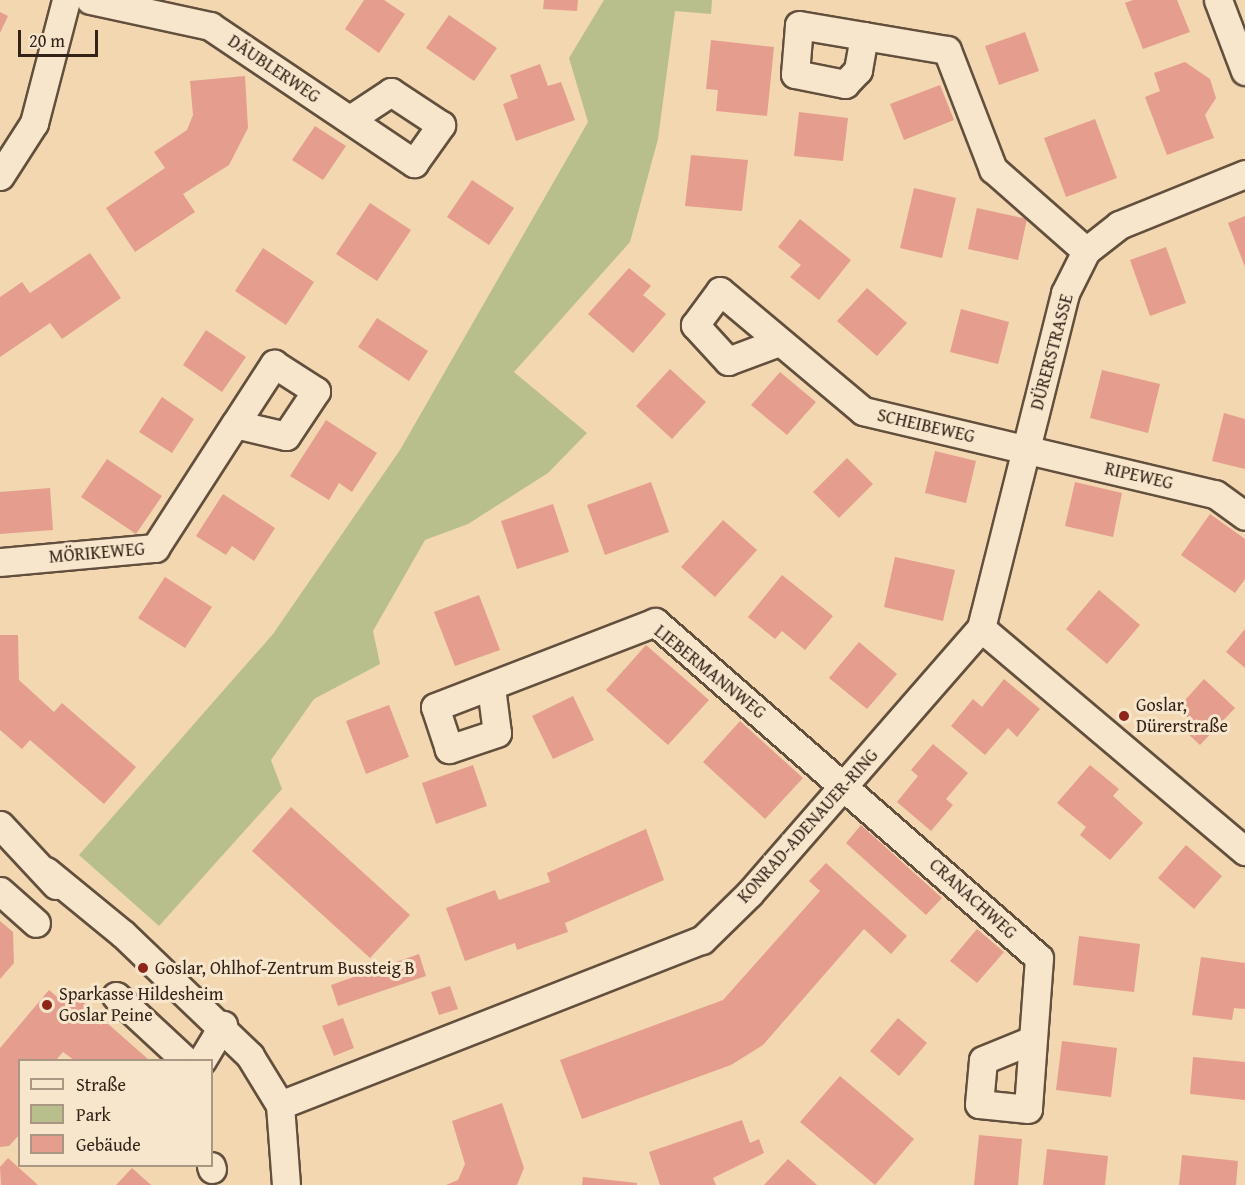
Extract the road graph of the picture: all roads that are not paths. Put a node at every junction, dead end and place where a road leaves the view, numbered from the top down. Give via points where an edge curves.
1 (66, 0) edge
2 (90, 0) edge
3 (1218, 0) edge
4 (864, 36) dead end
5 (1245, 71) edge
6 (350, 119) dead end
7 (1245, 174) edge
8 (0, 176) edge
9 (1086, 251) junction
10 (776, 343) dead end
11 (235, 424) dead end
12 (1027, 450) junction
13 (1245, 516) edge
14 (0, 562) edge
15 (981, 628) junction
16 (491, 687) dead end
17 (846, 786) junction
18 (0, 825) edge
19 (1245, 851) edge
20 (0, 891) edge
21 (36, 923) dead end
22 (116, 996) dead end
23 (223, 1025) junction
24 (1032, 1040) dead end
25 (184, 1059) edge
26 (203, 1059) edge
27 (280, 1105) junction
28 (286, 1185) edge

1 - 8 street via 34,123
2 - 6 street, DÄUBLERWEG via 210,26
3 - 5 street
4 - 9 street via 947,50 993,169
7 - 9 street, DÜRERSTRASSE via 1119,225
9 - 12 street, DÜRERSTRASSE via 1065,293
10 - 12 street, SCHEIBEWEG via 863,411
11 - 14 street, MÖRIKEWEG via 155,548
12 - 13 street, RIPEWEG via 1215,494
12 - 15 street, DÜRERSTRASSE
15 - 17 street, KONRAD-ADENAUER-RING
15 - 19 street
16 - 17 street, LIEBERMANNWEG via 655,622
17 - 24 street, CRANACHWEG via 1039,958
17 - 27 street, KONRAD-ADENAUER-RING via 702,940
18 - 23 street via 45,871
20 - 21 street
22 - 25 street
23 - 26 street
23 - 27 street via 250,1056
27 - 28 street

